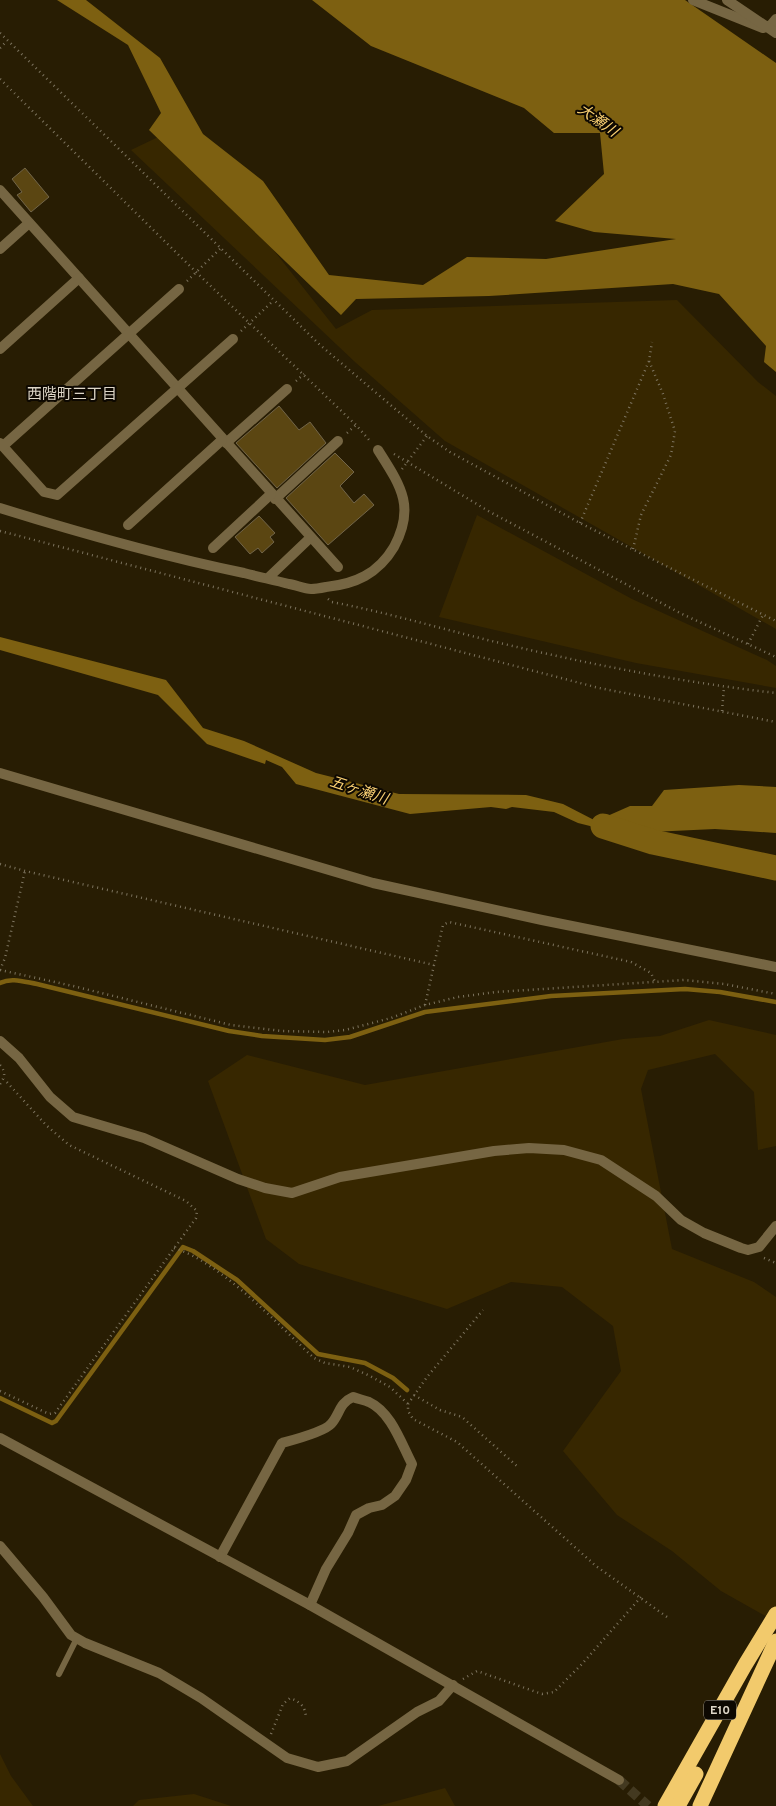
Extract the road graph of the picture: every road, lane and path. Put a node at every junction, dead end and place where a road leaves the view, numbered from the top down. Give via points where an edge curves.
1 (692, 0) edge
2 (728, 0) edge
3 (776, 19) edge
4 (772, 30) edge
5 (0, 33) edge
6 (7, 41) junction
7 (0, 48) edge
8 (0, 79) edge
9 (0, 190) edge
10 (29, 223) junction
11 (0, 249) edge
12 (220, 249) junction
13 (196, 272) junction
14 (79, 278) junction
15 (179, 289) joint
16 (273, 301) junction
17 (250, 323) junction
18 (128, 334) junction
19 (233, 339) joint
20 (652, 342) dead end
21 (0, 349) edge
22 (649, 360) junction
23 (177, 389) junction
24 (287, 389) dead end
25 (364, 434) junction
26 (427, 436) junction
27 (338, 441) dead end
28 (224, 442) junction
29 (1, 445) edge
30 (378, 447) junction
31 (393, 452) dead end
32 (407, 462) junction
33 (395, 478) junction
34 (273, 496) junction
35 (0, 508) edge
36 (580, 523) junction
37 (128, 525) dead end
38 (0, 531) edge
39 (310, 538) junction
40 (213, 548) dead end
41 (633, 549) junction
42 (338, 567) dead end
43 (268, 578) junction
44 (311, 589) junction
45 (763, 615) junction
46 (776, 621) edge
47 (748, 644) junction
48 (776, 657) edge
49 (724, 687) junction
50 (776, 693) edge
51 (722, 712) junction
52 (776, 722) edge
53 (0, 773) edge
54 (0, 864) edge
55 (25, 871) junction
56 (434, 965) junction
57 (776, 968) edge
58 (0, 970) edge
59 (655, 982) junction
60 (776, 994) edge
61 (425, 1005) junction
62 (0, 1041) edge
63 (0, 1065) edge
64 (4, 1079) junction
65 (0, 1084) edge
66 (776, 1226) edge
67 (174, 1248) junction
68 (483, 1310) dead end
69 (0, 1391) edge
70 (414, 1395) junction
71 (408, 1404) junction
72 (0, 1438) edge
73 (518, 1467) dead end
74 (0, 1546) edge
75 (220, 1557) junction
76 (641, 1597) junction
77 (310, 1605) junction
78 (776, 1614) edge
79 (667, 1617) dead end
80 (776, 1620) edge
81 (77, 1638) junction
82 (776, 1641) edge
83 (745, 1665) junction
84 (59, 1674) dead end
85 (453, 1685) junction
86 (306, 1717) dead end
87 (265, 1744) junction
88 (618, 1780) tunnel mouth
89 (656, 1806) edge
90 (665, 1806) edge
91 (678, 1806) edge
92 (700, 1806) edge

1 - 4 street
2 - 4 street
3 - 4 street
5 - 6 path
6 - 7 path
6 - 12 path
8 - 13 path
9 - 10 street
10 - 11 street
10 - 14 street
12 - 13 path
12 - 16 path
13 - 15 path
13 - 17 path
14 - 18 street
14 - 21 street
15 - 18 street
16 - 17 path
16 - 26 path
17 - 19 path
17 - 25 path
18 - 23 street
18 - 29 street
19 - 23 street
20 - 22 path
22 - 36 path
22 - 41 path via 676,431 670,455 641,515
23 - 28 street
23 - 29 street via 57,495 44,492
24 - 28 street
25 - 30 path
25 - 30 path
26 - 32 path
26 - 36 path via 450,452
27 - 34 street
28 - 34 street
28 - 37 street
30 - 33 street
31 - 32 path
32 - 33 path
32 - 47 path via 490,512 682,614
33 - 44 street via 404,499 404,516 400,534 391,551 378,566 354,582
34 - 39 street
34 - 40 street
35 - 43 street via 163,554
36 - 41 path
38 - 51 path via 598,688
39 - 42 street
39 - 43 street
41 - 45 path
43 - 44 street
44 - 49 path via 332,602 517,647
45 - 46 path
45 - 47 path
47 - 48 path
49 - 50 path
49 - 51 path
51 - 52 path
53 - 57 street via 373,883
54 - 55 path
55 - 56 path
55 - 58 path
56 - 59 path via 443,925 449,922 631,962 651,973
56 - 61 path
58 - 61 path via 231,1025 282,1031 345,1030
59 - 60 path via 684,980
59 - 61 path via 496,992
62 - 66 street via 50,1097 73,1116 144,1138 238,1180 265,1188 292,1193 340,1177 494,1151 528,1148 564,1150 601,1160 656,1196 681,1220 741,1248 760,1247
63 - 64 path
64 - 65 path
64 - 67 path via 69,1145 186,1201 198,1211
67 - 69 path via 55,1413 49,1414
67 - 71 path via 209,1266 240,1289 314,1358 370,1376 390,1387
68 - 70 path
70 - 71 path
70 - 73 path via 462,1418
71 - 76 path via 414,1419 457,1442 596,1566
72 - 75 street
74 - 81 street via 71,1635
75 - 77 street
75 - 77 street via 282,1443 330,1426 345,1400 353,1397 370,1402 390,1421 412,1464 395,1496 356,1515
76 - 79 path
76 - 85 path via 554,1692 542,1694 477,1671
77 - 85 street
78 - 83 highway, E10
80 - 91 highway, E10
81 - 84 lane
81 - 87 street via 159,1673 202,1698
82 - 92 highway
83 - 89 highway
83 - 90 highway, E10
85 - 87 street via 439,1701 417,1712 347,1761 318,1767 287,1758
85 - 88 street
86 - 87 path via 300,1702 290,1698 283,1704

